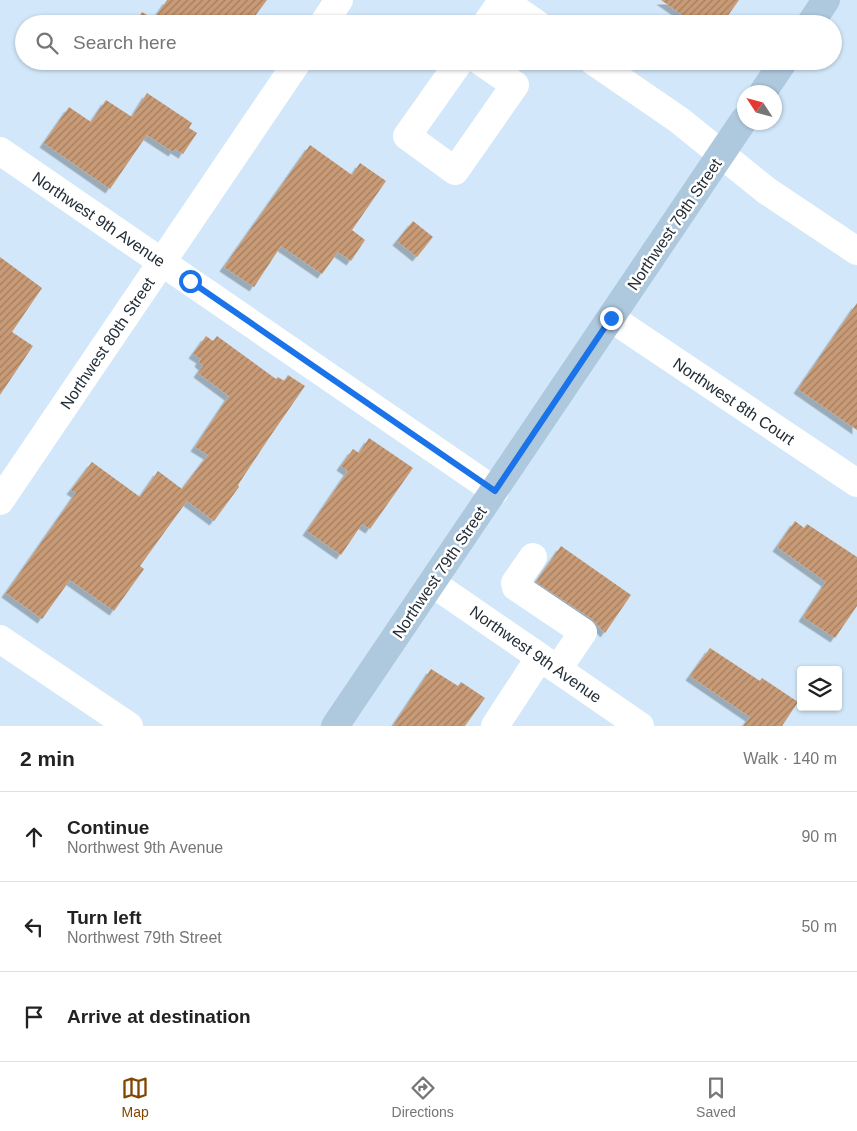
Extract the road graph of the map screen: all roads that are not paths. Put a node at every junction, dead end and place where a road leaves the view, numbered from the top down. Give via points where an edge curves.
1 (339, 0) edge
2 (502, 0) edge
3 (826, 0) edge
4 (329, 15) edge
5 (492, 15) edge
6 (524, 15) edge
7 (816, 15) edge
8 (292, 70) edge
9 (454, 70) edge
10 (493, 70) edge
11 (605, 70) edge
12 (778, 70) edge
13 (768, 85) edge
14 (738, 130) edge
15 (0, 151) edge
16 (722, 154) junction
17 (857, 252) edge
18 (162, 262) junction
19 (611, 318) junction
20 (857, 483) edge
21 (495, 491) junction
22 (0, 501) edge
23 (533, 558) dead end
24 (432, 583) junction
25 (0, 639) edge
26 (549, 663) junction
27 (624, 721) edge
28 (129, 726) edge
29 (336, 726) edge
30 (495, 726) edge

1 - 4 street
2 - 5 street
2 - 6 street
3 - 7 main road
8 - 18 street, Northwest 80th Street
9 - 10 street via 407,136 455,171 514,85
11 - 16 street via 680,120
12 - 13 main road
14 - 16 main road, Northwest 79th Street
15 - 18 street, Northwest 9th Avenue
16 - 17 street via 766,192
16 - 19 main road, Northwest 79th Street
18 - 21 street, Northwest 9th Avenue
18 - 22 street, Northwest 80th Street
19 - 20 street, Northwest 8th Court
19 - 21 main road, Northwest 79th Street
21 - 24 main road, Northwest 79th Street
23 - 26 street via 515,583 516,587 583,632
24 - 26 street, Northwest 9th Avenue
24 - 29 main road, Northwest 79th Street
25 - 28 street
26 - 27 street, Northwest 9th Avenue
26 - 30 street

